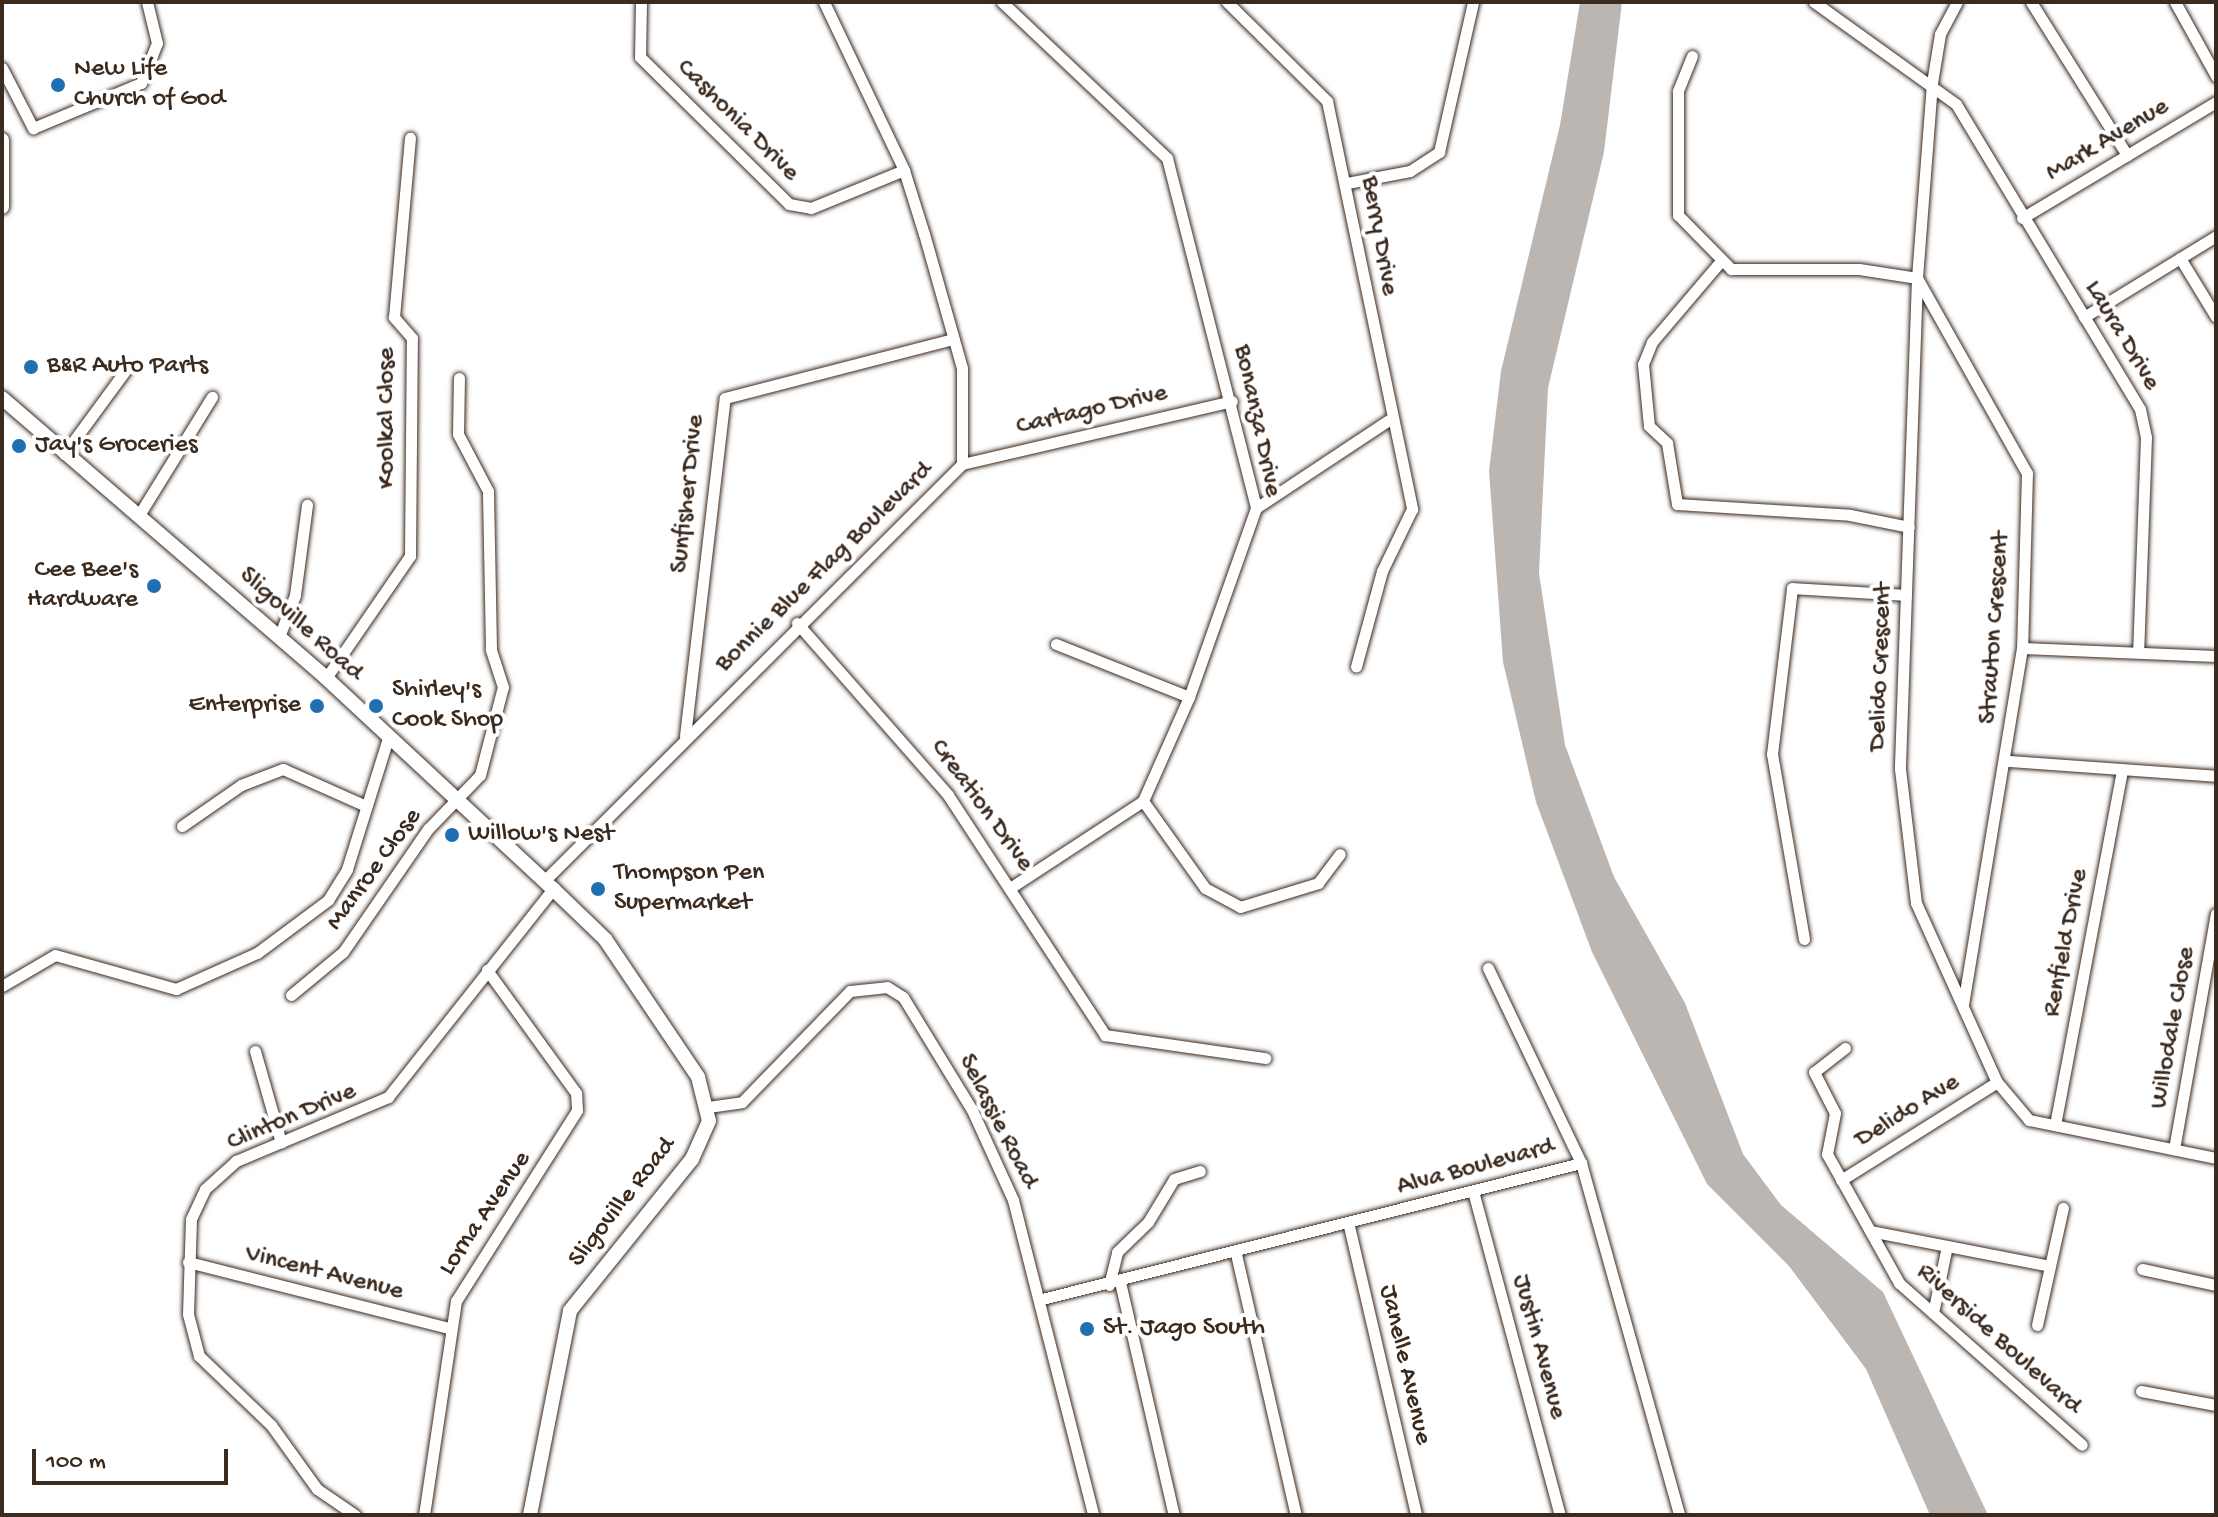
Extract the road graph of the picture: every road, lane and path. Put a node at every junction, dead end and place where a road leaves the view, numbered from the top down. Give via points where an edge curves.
1 (641, 2) edge
2 (824, 2) edge
3 (1002, 2) edge
4 (1227, 2) edge
5 (1473, 2) edge
6 (1957, 2) edge
7 (2031, 2) edge
8 (2175, 2) edge
9 (1820, 4) edge
10 (148, 6) edge
11 (1692, 56) dead end
12 (2, 68) edge
13 (2216, 76) edge
14 (1932, 83) junction
15 (2216, 102) edge
16 (410, 138) dead end
17 (2, 140) edge
18 (2127, 155) junction
19 (904, 170) junction
20 (1347, 183) junction
21 (2, 207) edge
22 (2022, 218) junction
23 (2216, 236) edge
24 (2180, 258) junction
25 (1720, 262) junction
26 (1917, 278) junction
27 (2084, 317) junction
28 (2216, 317) edge
29 (953, 339) junction
30 (128, 367) dead end
31 (459, 378) dead end
32 (212, 397) dead end
33 (2, 398) edge
34 (1232, 401) junction
35 (1389, 420) junction
36 (64, 454) junction
37 (962, 464) junction
38 (307, 505) dead end
39 (1256, 508) junction
40 (139, 515) junction
41 (1909, 527) junction
42 (1906, 595) junction
43 (797, 623) junction
44 (279, 637) junction
45 (1056, 644) dead end
46 (2022, 648) junction
47 (2138, 652) junction
48 (2216, 656) edge
49 (1356, 667) dead end
50 (326, 678) junction
51 (1189, 697) junction
52 (685, 736) junction
53 (388, 738) junction
54 (2008, 761) junction
55 (2122, 769) junction
56 (2216, 776) edge
57 (455, 799) junction
58 (1143, 801) junction
59 (364, 805) junction
60 (182, 826) dead end
61 (1340, 854) dead end
62 (549, 885) junction
63 (1013, 886) junction
64 (2216, 914) edge
65 (1804, 939) dead end
66 (1488, 968) dead end
67 (487, 970) junction
68 (2, 986) edge
69 (291, 995) dead end
70 (1963, 1005) junction
71 (1845, 1048) dead end
72 (255, 1051) dead end
73 (1265, 1058) dead end
74 (1997, 1082) junction
75 (708, 1107) junction
76 (2055, 1125) junction
77 (281, 1142) junction
78 (2174, 1149) junction
79 (2216, 1158) edge
80 (1581, 1163) junction
81 (1200, 1171) dead end
82 (1841, 1180) junction
83 (1473, 1191) junction
84 (2063, 1208) dead end
85 (1349, 1226) junction
86 (1870, 1231) junction
87 (1947, 1246) junction
88 (1236, 1254) junction
89 (188, 1262) junction
90 (2050, 1266) junction
91 (2142, 1269) dead end
92 (1114, 1284) junction
93 (2216, 1285) edge
94 (1042, 1299) junction
95 (1933, 1313) junction
96 (2037, 1325) dead end
97 (448, 1328) junction
98 (2141, 1391) dead end
99 (2216, 1405) edge
100 (2082, 1445) dead end
101 (355, 1515) edge
102 (424, 1515) edge
103 (530, 1515) edge
104 (1093, 1515) edge
105 (1174, 1515) edge
106 (1296, 1515) edge
107 (1416, 1515) edge
108 (1560, 1515) edge
109 (1679, 1515) edge

1 - 19 street, Cashonia Drive via 640,57 789,204 811,208
2 - 19 street, Bonnie Blue Flag Boulevard
3 - 34 street, Bonanza Drive via 1167,158
4 - 20 street, Berry Drive via 1327,101
5 - 20 street via 1439,152 1410,171
6 - 14 street, Delido Crescent via 1940,34
7 - 18 street
8 - 13 street
9 - 14 street, Laura Drive
10 - 12 street via 157,43 141,83 33,128
11 - 25 street via 1678,91 1678,215
14 - 22 street, Laura Drive via 1956,104
14 - 26 street, Delido Crescent
15 - 18 street, Mark Avenue
16 - 50 street, Koolkal Close via 394,317 412,338 410,556
17 - 21 street
18 - 22 street, Mark Avenue
19 - 29 street, Bonnie Blue Flag Boulevard
20 - 35 street, Berry Drive
22 - 27 street, Laura Drive
23 - 24 street
24 - 27 street
24 - 28 street
25 - 26 street via 1731,269 1859,269
25 - 41 street via 1652,342 1643,364 1649,426 1667,443 1675,501
26 - 41 street, Delido Crescent
26 - 46 street, Strauton Crescent via 2027,473
27 - 47 street, Laura Drive via 2140,409 2146,437
29 - 37 street, Bonnie Blue Flag Boulevard via 962,368
29 - 52 street, Sunfisher Drive via 736,390 720,406
30 - 36 street
31 - 57 street, Manroe Close via 458,434 488,491 491,649 503,687 480,775
32 - 40 street
33 - 36 street, Sligoville Road
34 - 37 street, Cartago Drive
34 - 39 street, Bonanza Drive
35 - 39 street
35 - 49 street, Berry Drive via 1412,517 1382,571
36 - 40 street, Sligoville Road
37 - 43 street, Bonnie Blue Flag Boulevard via 939,494
38 - 44 street via 295,595
39 - 51 street, Bonanza Drive
40 - 44 street, Sligoville Road
41 - 42 street, Delido Crescent
42 - 65 street via 1792,588 1772,754
42 - 70 street, Delido Crescent via 1900,769 1916,903
43 - 52 street, Bonnie Blue Flag Boulevard
43 - 63 street, Creation Drive via 871,699
44 - 50 street, Sligoville Road
45 - 51 street
46 - 47 street
46 - 54 street, Strauton Crescent
47 - 48 street
50 - 53 street, Sligoville Road
51 - 58 street, Bonanza Drive
52 - 62 street, Bonnie Blue Flag Boulevard
53 - 57 street, Sligoville Road
53 - 59 street
54 - 55 street
54 - 70 street, Strauton Crescent
55 - 56 street
55 - 76 street, Renfield Drive
57 - 62 street, Sligoville Road
57 - 69 street, Manroe Close via 343,952
58 - 61 street via 1205,888 1240,907 1318,883
58 - 63 street
59 - 60 street via 283,769 241,785
59 - 68 street via 347,869 328,900 200,983 154,986 55,955
62 - 67 street, Clinton Drive
62 - 75 street, Sligoville Road via 635,980 698,1077
63 - 73 street, Creation Drive via 1105,1035
64 - 78 street, Willodale Close
66 - 80 street
67 - 77 street, Clinton Drive via 388,1097
67 - 97 street, Lorna Avenue via 576,1093 577,1110 467,1279
70 - 74 street, Delido Crescent
71 - 82 street, Riverside Boulevard via 1813,1075 1835,1113 1827,1154
72 - 77 street
74 - 76 street, Delido Crescent via 2029,1120
74 - 82 street, Delido Ave
75 - 94 street, Selassie Road via 742,1102 850,991 896,991 995,1155
75 - 103 street, Sligoville Road via 706,1134 692,1159 570,1311
76 - 78 street, Delido Crescent
77 - 89 street, Clinton Drive via 236,1161 205,1189 191,1219
78 - 79 street, Delido Crescent
80 - 83 street, Alva Boulevard
80 - 109 street, Alva Boulevard
81 - 92 street via 1174,1179 1148,1222 1117,1252
82 - 86 street, Riverside Boulevard
83 - 85 street, Alva Boulevard
83 - 108 street, Justin Avenue
84 - 90 street
85 - 88 street, Alva Boulevard
85 - 107 street, Janelle Avenue
86 - 87 street
86 - 95 street, Riverside Boulevard via 1899,1283
87 - 90 street
87 - 95 street
88 - 92 street, Alva Boulevard
88 - 106 street
89 - 97 street, Vincent Avenue
89 - 101 street, Clinton Drive via 188,1314 199,1356 271,1425 317,1489
90 - 96 street
91 - 93 street
92 - 94 street, Alva Boulevard
92 - 105 street
94 - 104 street, Selassie Road
95 - 100 street, Riverside Boulevard
97 - 102 street, Lorna Avenue
98 - 99 street

